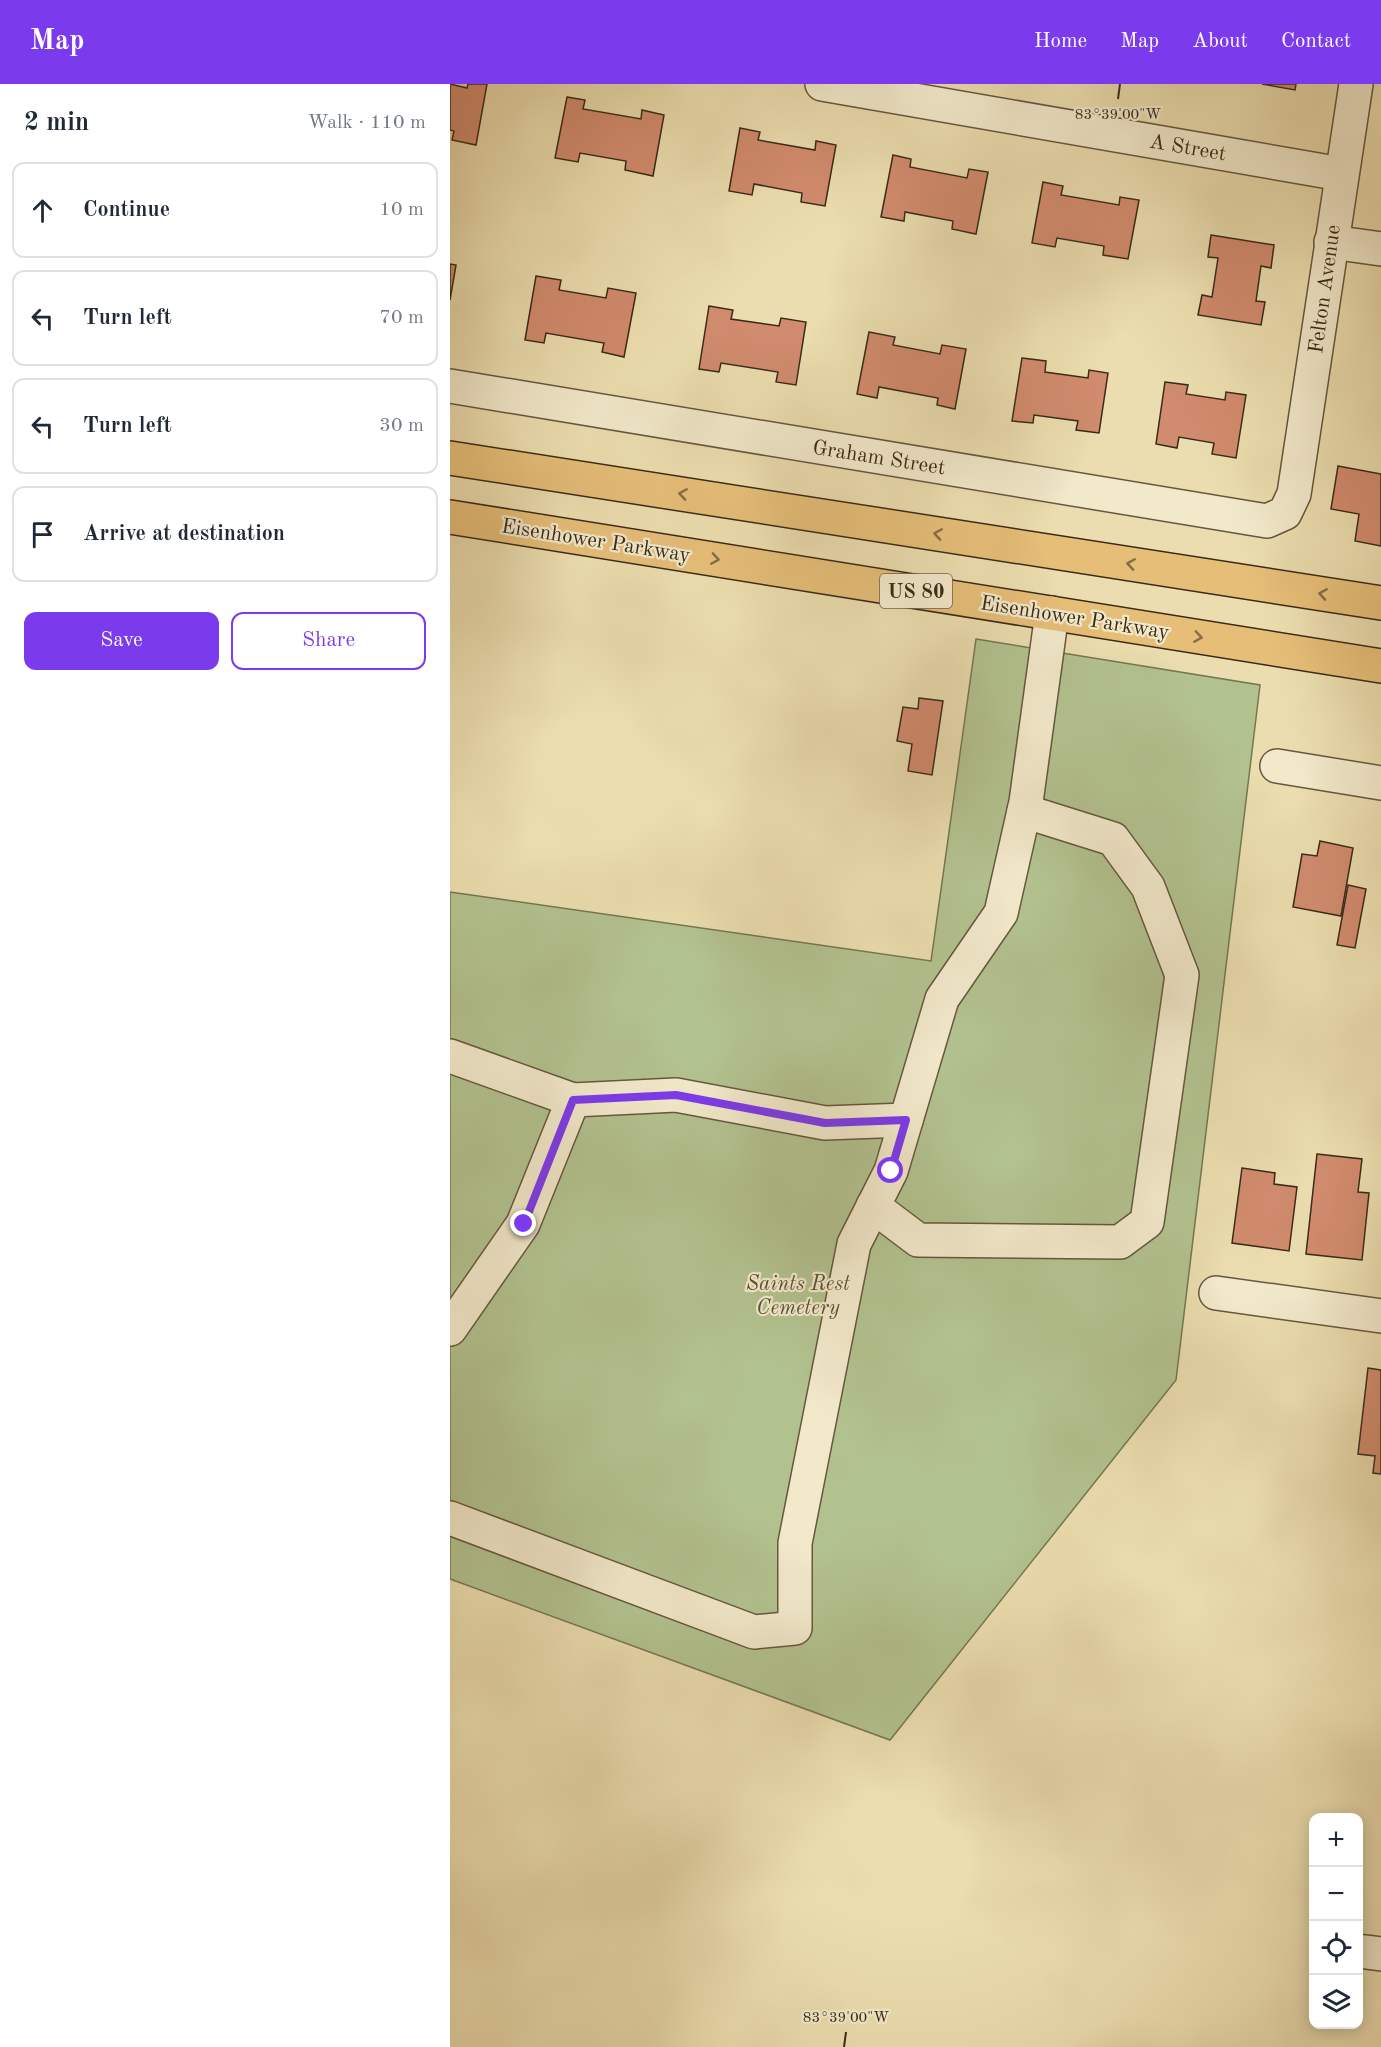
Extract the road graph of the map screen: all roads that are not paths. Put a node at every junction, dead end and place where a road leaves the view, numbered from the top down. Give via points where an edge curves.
1 (822, 84) edge
2 (1356, 84) edge
3 (1341, 174) junction
4 (1331, 242) junction
5 (1381, 249) edge
6 (450, 386) edge
7 (450, 458) edge
8 (1294, 494) joint
9 (450, 517) edge
10 (1381, 603) edge
11 (1052, 613) junction
12 (1381, 666) edge
13 (1277, 766) dead end
14 (1381, 783) edge
15 (1024, 812) junction
16 (450, 1056) edge
17 (573, 1100) junction
18 (906, 1120) junction
19 (873, 1206) junction
20 (1216, 1293) dead end
21 (1381, 1316) edge
22 (450, 1329) edge
23 (450, 1518) edge
24 (1363, 1952) edge
25 (1381, 1954) edge

1 - 3 street, A Street
2 - 3 street, Felton Avenue
3 - 4 street, Felton Avenue
4 - 5 street
4 - 8 street, Felton Avenue
6 - 8 street, Graham Street via 1267,521 1285,513
10 -> 7 main road
9 -> 11 main road, Eisenhower Parkway / US 80
11 -> 12 main road, Eisenhower Parkway / US 80
11 - 15 street
13 - 14 street
15 - 18 street via 1001,912 942,999
15 - 19 street via 1113,838 1148,887 1182,975 1147,1222 1120,1242 918,1240
16 - 17 street
17 - 18 street via 676,1095 825,1123
17 - 22 street via 524,1224
18 - 19 street via 891,1171
19 - 23 street via 854,1244 795,1543 795,1628 754,1632
20 - 21 street
24 - 25 street

